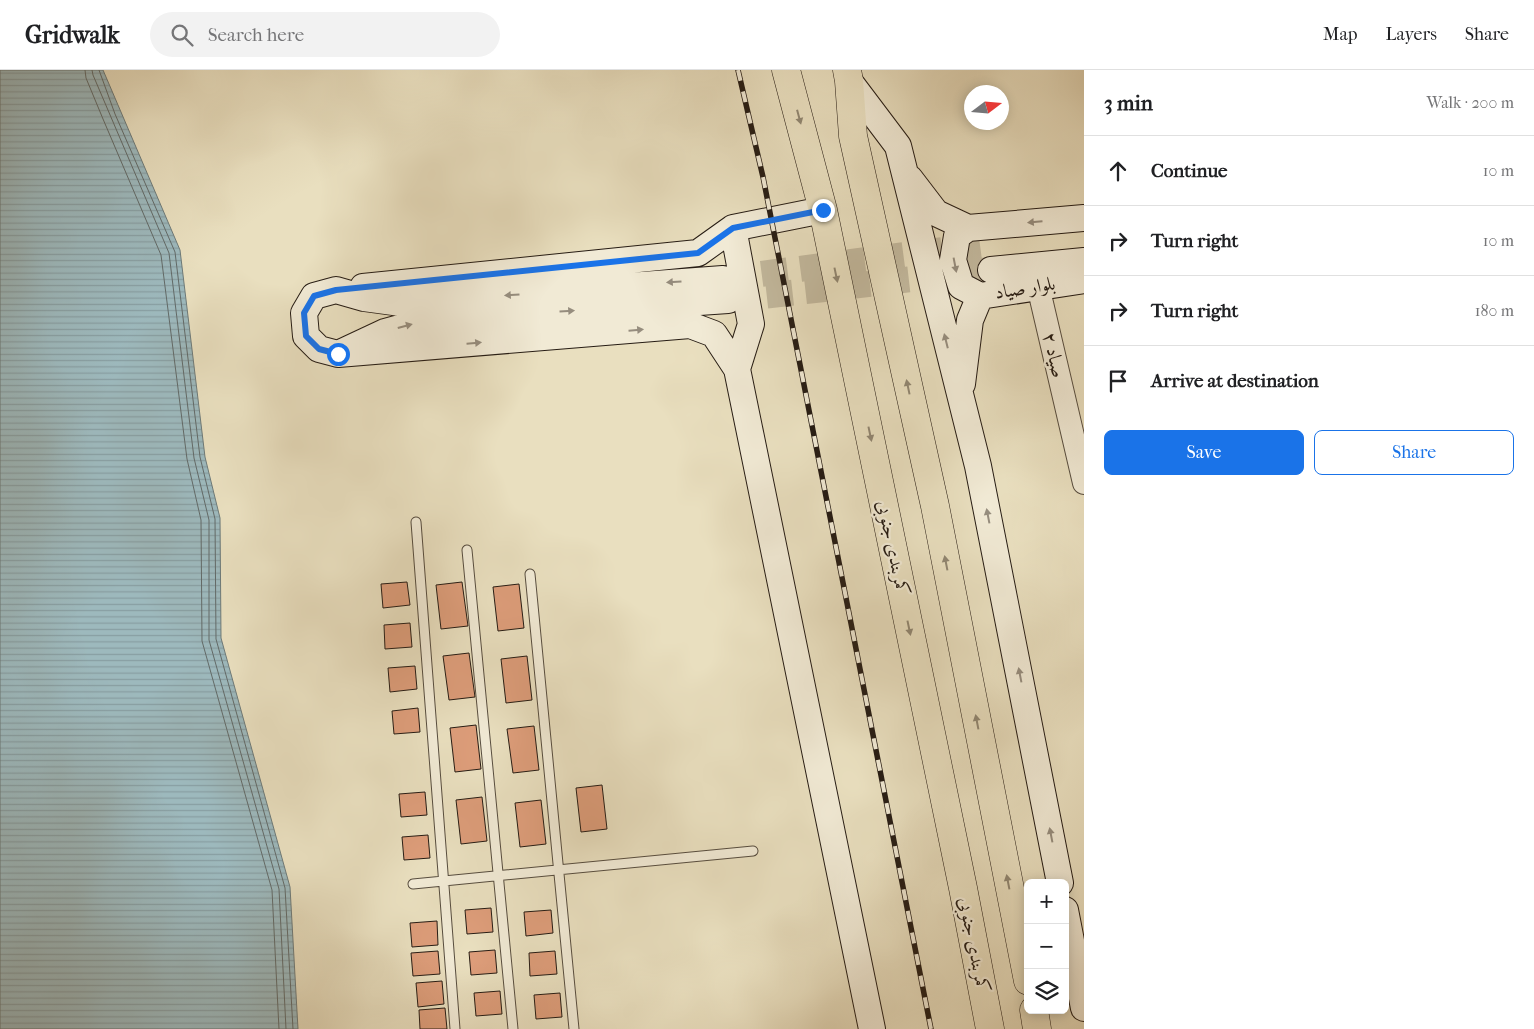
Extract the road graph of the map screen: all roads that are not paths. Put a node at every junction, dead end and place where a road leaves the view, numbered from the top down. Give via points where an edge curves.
1 (786, 70) edge
2 (848, 75) edge
3 (904, 171) junction
4 (823, 210) junction
5 (1084, 218) edge
6 (733, 228) junction
7 (974, 236) junction
8 (1084, 236) edge
9 (1084, 261) edge
10 (991, 270) tunnel mouth
11 (1084, 280) edge
12 (1038, 286) junction
13 (336, 290) junction
14 (980, 296) junction
15 (338, 354) junction
16 (737, 369) junction
17 (961, 398) junction
18 (1084, 483) edge
19 (416, 522) dead end
20 (467, 550) dead end
21 (530, 574) dead end
22 (753, 851) dead end
23 (558, 870) junction
24 (498, 876) junction
25 (1059, 879) edge
26 (444, 881) junction
27 (413, 884) dead end
28 (1068, 924) edge
29 (1026, 969) edge
30 (1084, 1008) edge
31 (1035, 1014) edge
32 (456, 1029) edge
33 (513, 1029) edge
34 (574, 1029) edge
35 (872, 1029) edge
36 (990, 1029) edge
37 (1037, 1029) edge

1 -> 4 highway, کمربندی جنوبی
2 - 3 main road via 898,146
29 -> 2 highway via 935,506 853,136
3 - 7 main road via 936,213
17 -> 3 main road
4 - 6 main road
4 -> 36 highway, کمربندی جنوبی
5 -> 7 main road
6 - 13 main road via 698,253
6 - 16 main road via 751,324
7 - 8 main road
7 -> 14 main road via 957,236 953,260 961,286
9 - 10 main road
11 - 12 main road, بلوار صیاد
12 - 14 main road, بلوار صیاد
12 - 18 street, صیاد ۲
13 - 15 main road via 314,296 304,313 306,336 319,349
15 -> 13 main road via 384,332 425,321 725,289 401,303
14 - 17 main road, بلوار صیاد via 970,320
15 -> 16 main road via 690,325 714,334
16 - 35 main road
25 -> 17 main road via 978,466
19 - 26 lane
20 - 24 lane
21 - 23 lane
22 - 23 lane
23 - 24 lane
23 - 34 lane
24 - 26 lane
24 - 33 lane
26 - 27 lane
26 - 32 lane
28 - 30 main road
31 - 37 highway

